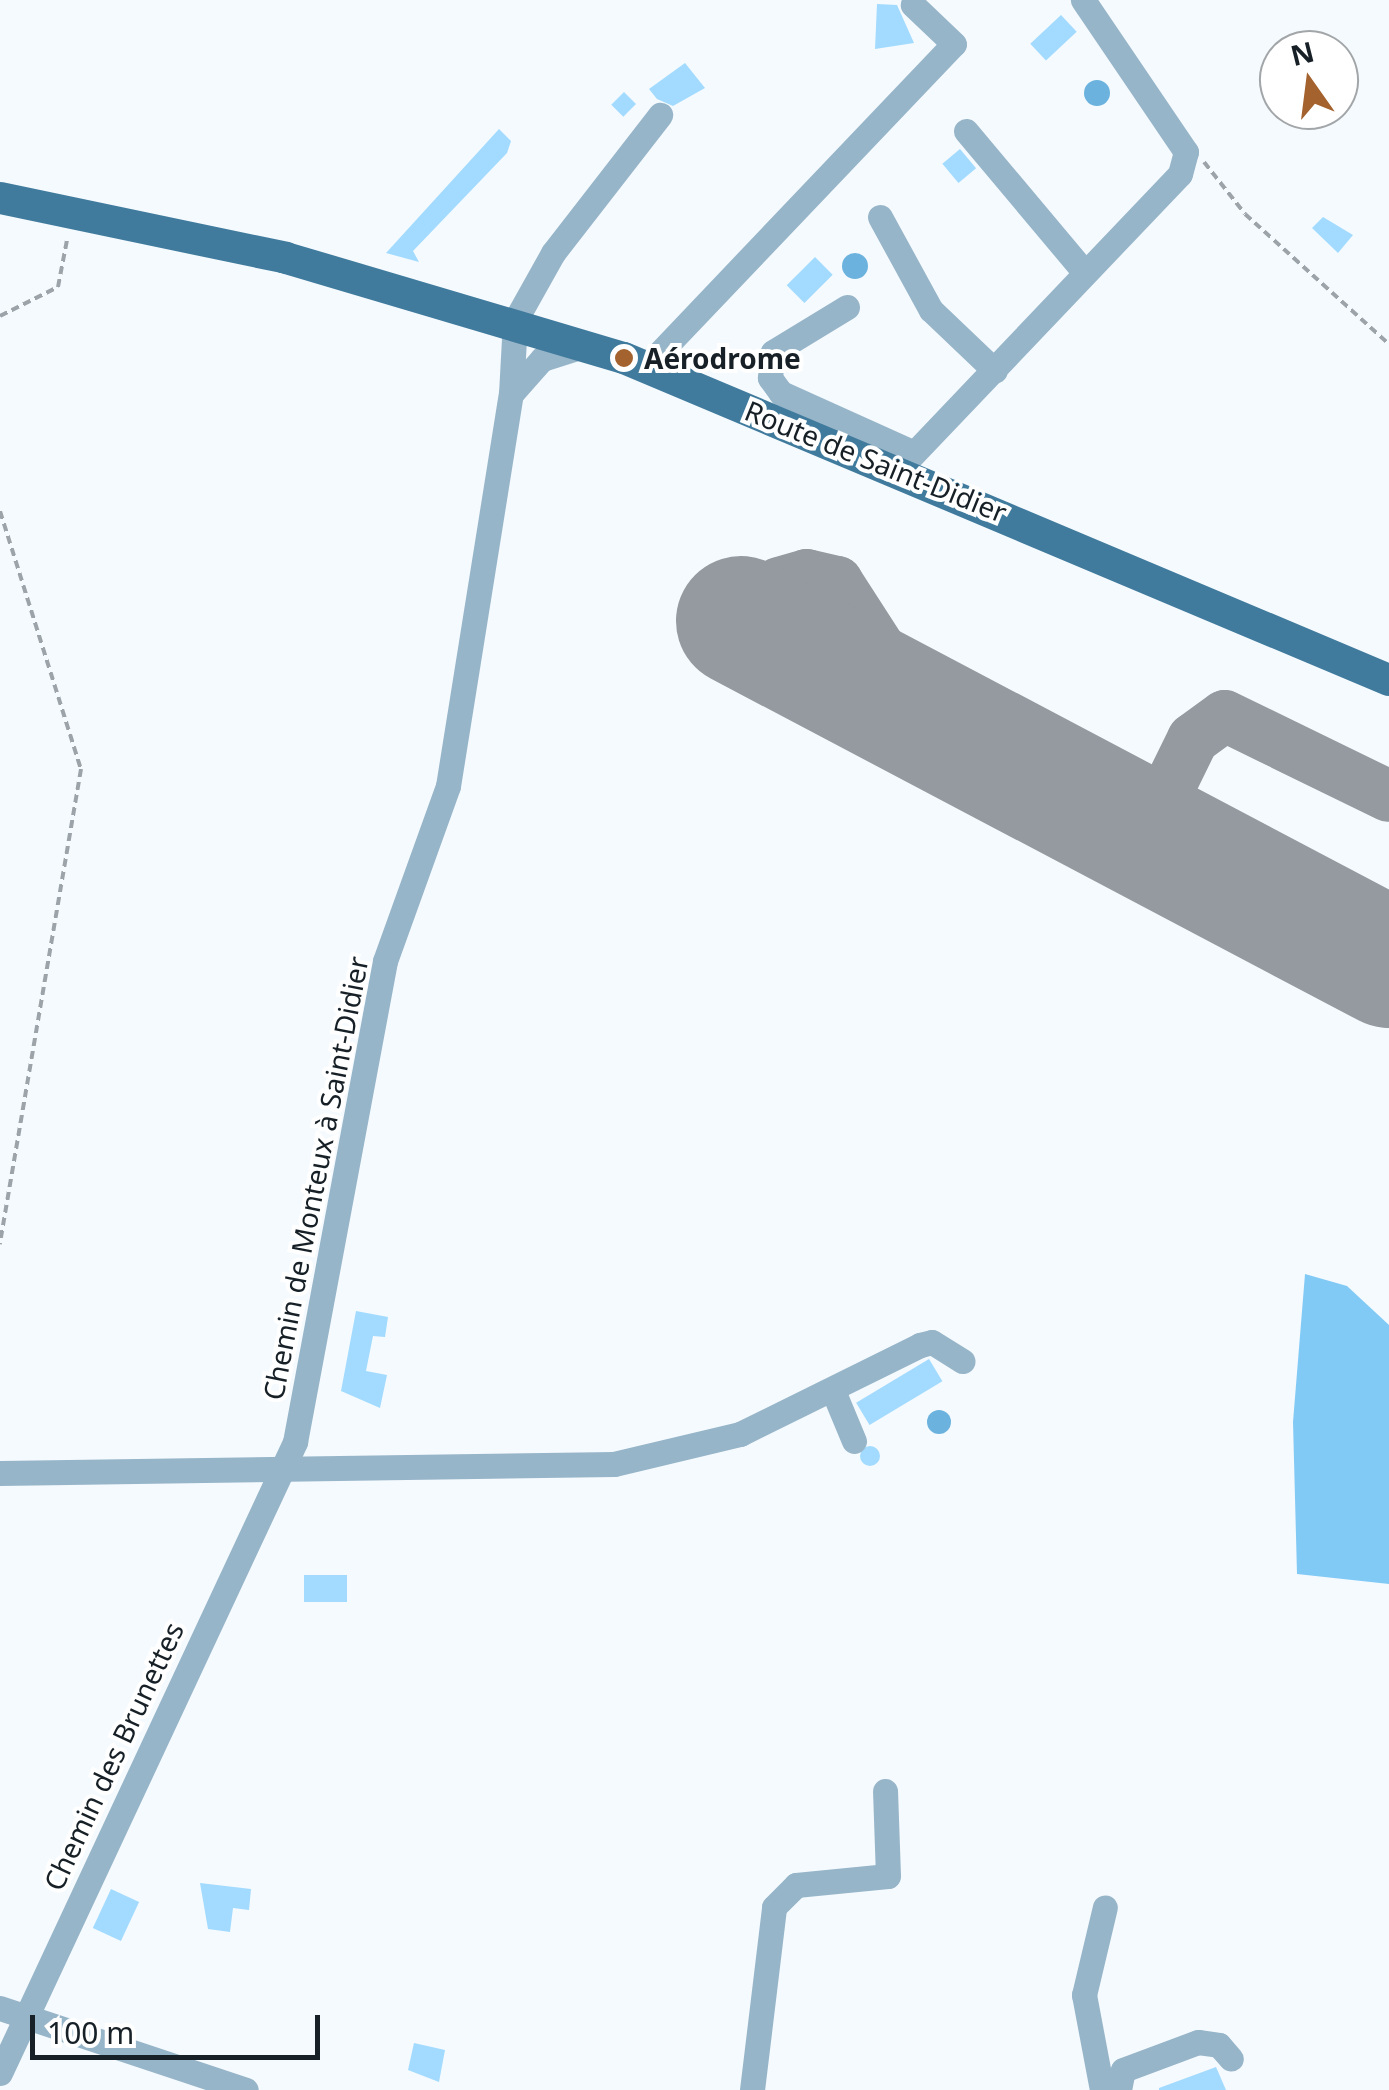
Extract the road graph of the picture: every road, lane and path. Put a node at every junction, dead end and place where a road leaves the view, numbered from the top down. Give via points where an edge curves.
1 (1083, 0) edge
2 (913, 4) dead end
3 (660, 115) dead end
4 (966, 131) dead end
5 (1195, 146) dead end
6 (0, 198) edge
7 (79, 214) junction
8 (880, 218) dead end
9 (1085, 273) junction
10 (847, 307) dead end
11 (0, 316) edge
12 (522, 324) junction
13 (1389, 344) edge
14 (586, 345) junction
15 (646, 367) junction
16 (995, 370) junction
17 (516, 385) junction
18 (905, 460) junction
19 (0, 511) edge
20 (1389, 680) edge
21 (0, 1244) edge
22 (962, 1362) dead end
23 (834, 1392) junction
24 (854, 1441) dead end
25 (280, 1463) junction
26 (0, 1473) edge
27 (885, 1791) dead end
28 (1106, 1907) dead end
29 (0, 2008) edge
30 (28, 2016) junction
31 (1230, 2059) dead end
32 (0, 2073) edge
33 (246, 2090) edge
34 (752, 2090) edge
35 (1102, 2090) edge
36 (1119, 2090) edge

1 - 9 street via 1186,152 1180,174
2 - 15 street via 954,44
3 - 12 street via 553,253
4 - 9 street
5 - 13 path via 1245,214
6 - 7 main road, Route de Saint-Didier
7 - 11 path via 58,287
7 - 12 main road, Route de Saint-Didier
8 - 16 street via 932,310
9 - 16 street
10 - 18 street via 774,352 770,378 781,393
12 - 14 main road, Route de Saint-Didier
12 - 17 street, Chemin de Monteux à Saint-Didier
14 - 15 main road, Route de Saint-Didier
14 - 17 street
15 - 18 main road, Route de Saint-Didier
16 - 18 street
17 - 25 street, Chemin de Monteux à Saint-Didier via 448,786 385,962 295,1442
18 - 20 main road, Route de Saint-Didier
19 - 21 path via 81,769
22 - 23 street via 932,1342
23 - 24 street
23 - 25 street via 740,1434 614,1464
25 - 26 street
25 - 30 street, Chemin des Brunettes
27 - 34 street via 888,1876 796,1885 774,1907
28 - 35 street via 1084,1995
29 - 30 street
30 - 32 street, Chemin des Brunettes
30 - 33 street
31 - 36 street via 1219,2044 1198,2042 1123,2070

